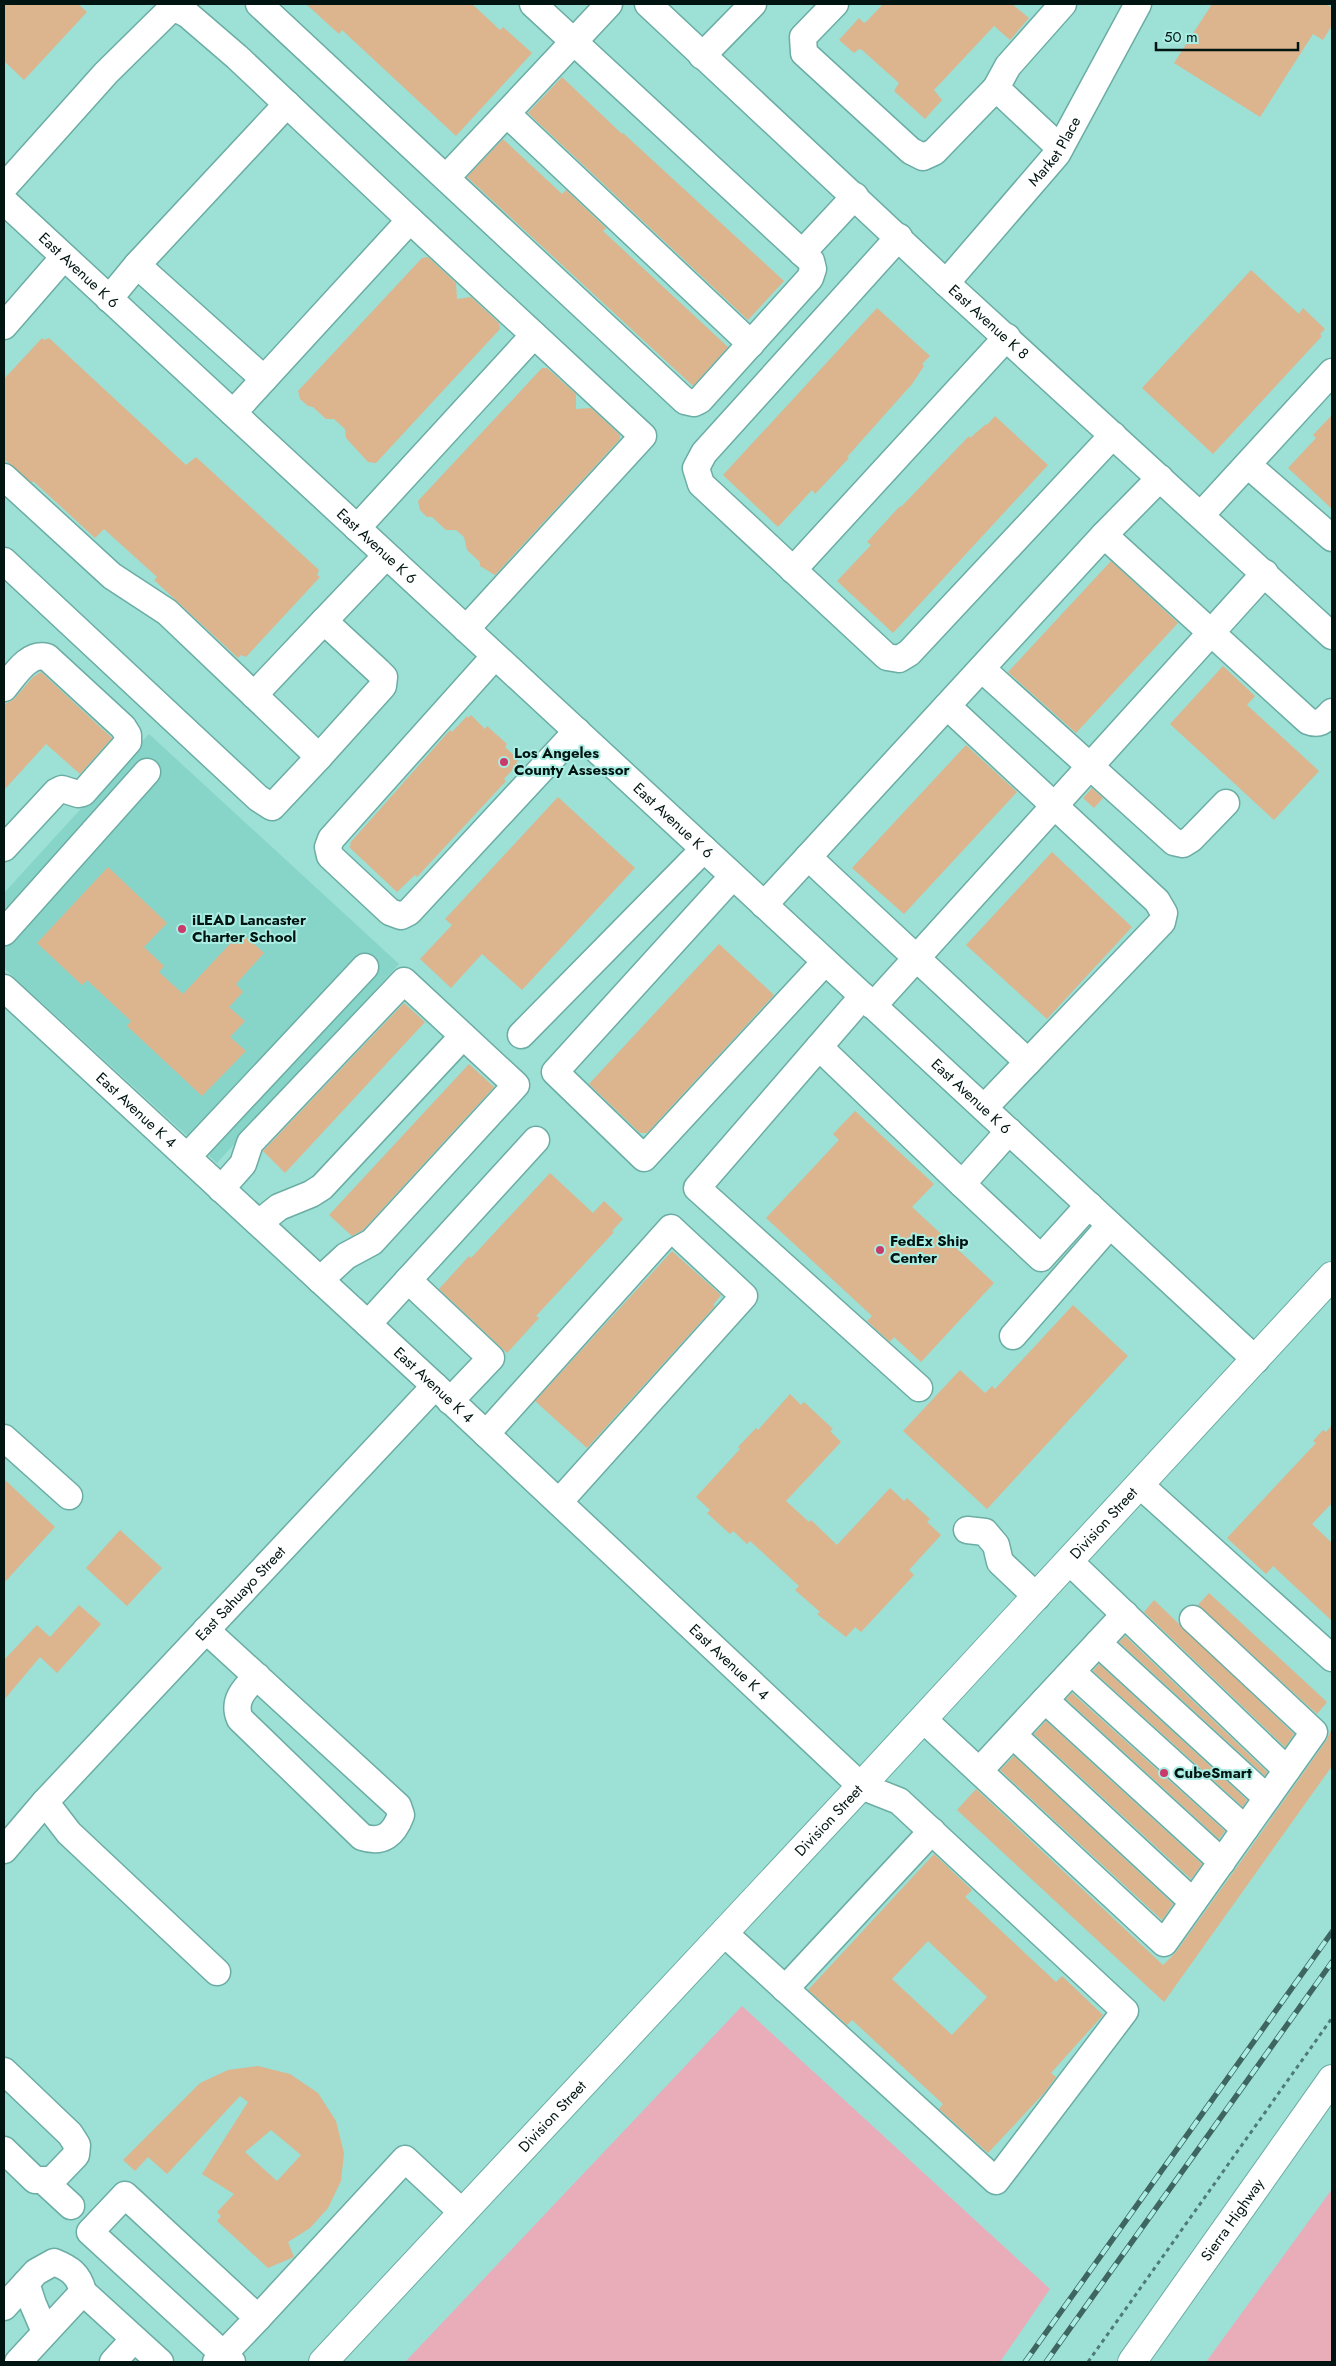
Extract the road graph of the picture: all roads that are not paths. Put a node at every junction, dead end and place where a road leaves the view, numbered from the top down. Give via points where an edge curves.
1 (259, 4) edge
2 (533, 4) edge
3 (609, 4) edge
4 (648, 4) edge
5 (753, 4) edge
6 (835, 4) edge
7 (1063, 4) edge
8 (1138, 4) edge
9 (574, 41) junction
10 (702, 56) junction
11 (996, 88) junction
12 (287, 104) junction
13 (507, 114) junction
14 (1060, 148) junction
15 (446, 178) junction
16 (4, 187) edge
17 (855, 196) junction
18 (4, 201) edge
19 (410, 220) junction
20 (899, 238) junction
21 (802, 253) junction
22 (64, 257) junction
23 (137, 264) junction
24 (946, 283) junction
25 (109, 299) junction
26 (4, 326) edge
27 (534, 335) junction
28 (1007, 337) junction
29 (751, 344) junction
30 (1332, 372) edge
31 (264, 380) junction
32 (233, 413) junction
33 (1113, 435) junction
34 (1248, 465) junction
35 (4, 477) edge
36 (1160, 478) junction
37 (1201, 516) junction
38 (357, 528) junction
39 (1104, 535) junction
40 (1332, 538) edge
41 (386, 556) junction
42 (4, 561) edge
43 (793, 570) junction
44 (1264, 573) junction
45 (324, 621) junction
46 (466, 629) junction
47 (1211, 632) junction
48 (1332, 636) edge
49 (495, 656) junction
50 (982, 669) junction
51 (4, 688) edge
52 (254, 695) junction
53 (947, 706) junction
54 (1332, 712) edge
55 (577, 731) junction
56 (318, 757) junction
57 (1088, 767) junction
58 (147, 772) dead end
59 (1226, 803) dead end
60 (1054, 806) junction
61 (4, 848) edge
62 (704, 849) junction
63 (808, 857) junction
64 (733, 876) junction
65 (764, 905) junction
66 (4, 932) edge
67 (917, 957) junction
68 (826, 962) junction
69 (365, 967) dead end
70 (4, 990) edge
71 (868, 1001) junction
72 (521, 1035) dead end
73 (462, 1036) junction
74 (819, 1047) junction
75 (1028, 1062) junction
76 (984, 1108) junction
77 (1009, 1131) junction
78 (536, 1140) dead end
79 (187, 1157) junction
80 (962, 1184) junction
81 (221, 1188) junction
82 (1089, 1205) junction
83 (259, 1223) junction
84 (1110, 1225) junction
85 (1332, 1276) edge
86 (320, 1280) junction
87 (408, 1280) junction
88 (368, 1324) junction
89 (1013, 1336) dead end
90 (1256, 1360) junction
91 (919, 1388) dead end
92 (443, 1394) junction
93 (486, 1434) junction
94 (4, 1438) edge
95 (1140, 1485) junction
96 (69, 1496) dead end
97 (559, 1502) junction
98 (967, 1530) dead end
99 (1070, 1562) junction
100 (1037, 1597) junction
101 (1125, 1614) junction
102 (1194, 1619) dead end
103 (206, 1630) junction
104 (1098, 1644) junction
105 (1332, 1658) edge
106 (1072, 1672) junction
107 (257, 1676) junction
108 (1045, 1700) junction
109 (923, 1719) junction
110 (1012, 1734) junction
111 (1287, 1770) junction
112 (978, 1771) junction
113 (861, 1786) junction
114 (1267, 1798) junction
115 (45, 1802) junction
116 (1246, 1829) junction
117 (932, 1832) junction
118 (4, 1850) edge
119 (1222, 1862) junction
120 (1193, 1902) junction
121 (724, 1933) junction
122 (217, 1972) dead end
123 (785, 1989) junction
124 (4, 2071) edge
125 (1332, 2079) edge
126 (4, 2150) edge
127 (45, 2182) junction
128 (71, 2206) dead end
129 (463, 2213) junction
130 (26, 2283) junction
131 (83, 2292) junction
132 (4, 2307) edge
133 (258, 2318) junction
134 (46, 2332) junction
135 (134, 2339) junction
136 (224, 2360) edge
137 (18, 2362) edge
138 (113, 2362) edge
139 (160, 2362) edge
140 (323, 2362) edge
141 (1132, 2362) edge

1 - 15 street
2 - 9 street
3 - 9 street
4 - 10 street, East Avenue K 8
5 - 10 street
6 - 11 street via 803,37 804,53 917,154 923,157 934,152
7 - 11 street via 1008,66
8 - 14 street, Market Place
9 - 13 street
9 - 21 street
10 - 17 street, East Avenue K 8
11 - 14 street
12 - 16 street via 187,14 173,7 106,73
12 - 19 street
12 - 23 street
13 - 15 street
13 - 29 street
14 - 24 street, Market Place
15 - 29 street via 685,401 694,403 700,400
17 - 20 street, East Avenue K 8
17 - 21 street
18 - 22 street, East Avenue K 6
19 - 27 street
19 - 31 street
20 - 24 street, East Avenue K 8
20 - 43 street via 704,453 696,468 701,484
21 - 29 street via 811,261 810,278
22 - 25 street, East Avenue K 6
22 - 26 street
23 - 25 street
23 - 31 street
24 - 28 street, East Avenue K 8
25 - 32 street, East Avenue K 6
27 - 38 street
27 - 46 street via 643,436
28 - 33 street, East Avenue K 8
28 - 43 street
30 - 34 street
31 - 32 street
32 - 38 street, East Avenue K 6
33 - 36 street, East Avenue K 8
33 - 43 street via 909,653 899,659 887,657
34 - 37 street
34 - 40 street
35 - 52 street via 112,576 167,612
36 - 37 street, East Avenue K 8
36 - 39 street
37 - 44 street, East Avenue K 8
38 - 41 street, East Avenue K 6
39 - 47 street
39 - 50 street
41 - 45 street
41 - 46 street, East Avenue K 6
42 - 56 street via 258,798 272,807
44 - 47 street
44 - 48 street, East Avenue K 8
45 - 52 street
45 - 56 street via 384,677 383,686
46 - 49 street, East Avenue K 6
47 - 54 street via 1308,721 1322,722
47 - 57 street
49 - 55 street, East Avenue K 6
49 - 55 street via 331,839 330,856 390,912 401,916 409,912
50 - 53 street
50 - 57 street
51 - 61 street via 31,658 47,657 123,728 128,742 84,793 62,789 56,792
52 - 56 street
53 - 60 street
53 - 63 street
55 - 62 street, East Avenue K 6
57 - 59 street via 1174,842 1184,844 1192,839
57 - 60 street
58 - 66 street
60 - 67 street
60 - 75 street via 1157,901 1164,913 1162,922
62 - 64 street, East Avenue K 6
62 - 72 street
63 - 65 street
63 - 67 street
64 - 65 street, East Avenue K 6
64 - 68 street via 555,1072 644,1158
65 - 68 street, East Avenue K 6
67 - 71 street
67 - 75 street
68 - 71 street, East Avenue K 6
69 - 79 street
70 - 79 street, East Avenue K 4
71 - 74 street
71 - 76 street, East Avenue K 6
73 - 81 street via 404,981 250,1144 243,1164
73 - 83 street via 322,1187 279,1207
73 - 86 street via 516,1085 372,1242 346,1256
74 - 80 street
74 - 91 street via 697,1188
75 - 76 street
76 - 77 street, East Avenue K 6
77 - 80 street
77 - 82 street, East Avenue K 6
78 - 87 street
79 - 81 street, East Avenue K 4
80 - 82 street via 1041,1258
81 - 83 street, East Avenue K 4
82 - 84 street, East Avenue K 6
83 - 86 street, East Avenue K 4
84 - 89 street
84 - 90 street, East Avenue K 6
85 - 90 main road, Division Street
86 - 88 street, East Avenue K 4
87 - 88 street
87 - 92 street, East Sahuayo Street via 491,1358
88 - 92 street, East Avenue K 4
90 - 95 main road, Division Street
92 - 93 street, East Avenue K 4
92 - 103 street, East Sahuayo Street
93 - 97 street, East Avenue K 4
93 - 97 street via 671,1228 744,1296
94 - 96 street
95 - 99 main road, Division Street
95 - 105 street
97 - 113 street, East Avenue K 4
98 - 100 street via 985,1532 996,1546 1000,1562
99 - 100 main road, Division Street
99 - 101 street
100 - 109 main road, Division Street
101 - 104 street
101 - 111 street
102 - 111 street via 1314,1732
103 - 107 street
103 - 115 street, East Sahuayo Street
104 - 106 street
104 - 114 street
106 - 108 street
106 - 116 street
107 - 107 street via 398,1806 401,1814 388,1836 381,1840 362,1837 240,1719 237,1701
108 - 110 street
108 - 119 street
109 - 112 street
109 - 113 main road, Division Street
110 - 112 street
110 - 120 street
111 - 114 street
112 - 120 street via 1164,1943
113 - 117 street via 899,1801
113 - 121 main road, Division Street
114 - 116 street
115 - 118 street, East Sahuayo Street
115 - 122 street via 69,1833
116 - 119 street
117 - 123 street
117 - 123 street via 1125,2011 996,2181
119 - 120 street
121 - 123 street
121 - 129 main road, Division Street
124 - 127 street via 70,2134 76,2145 76,2155 52,2180
125 - 141 main road, Sierra Highway
126 - 127 street via 35,2180
127 - 128 street
129 - 133 street via 405,2159
129 - 140 main road, Division Street
130 - 131 street via 36,2272 54,2262 70,2268 81,2282
130 - 132 street
130 - 134 street
131 - 134 street
131 - 135 street
133 - 136 street
133 - 136 street via 125,2195 90,2232
134 - 137 street
135 - 138 street
135 - 139 street

